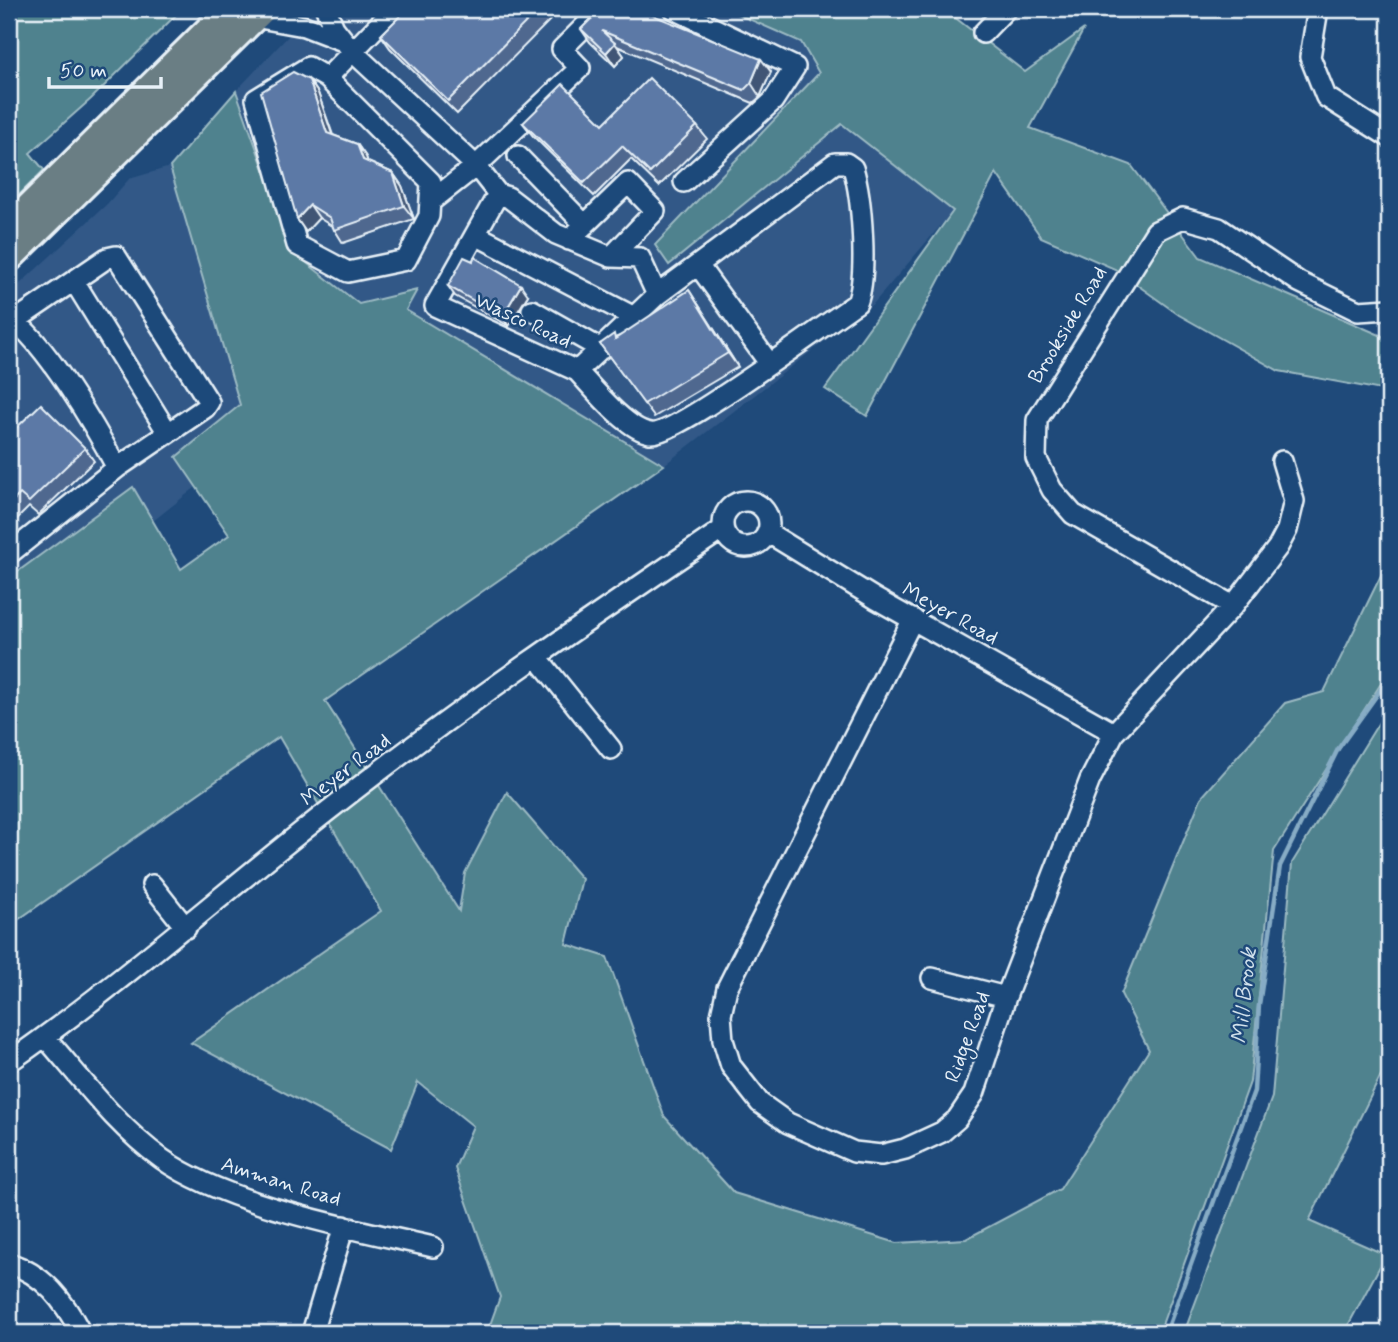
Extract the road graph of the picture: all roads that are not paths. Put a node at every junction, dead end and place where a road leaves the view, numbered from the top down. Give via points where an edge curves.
1 (326, 9) edge
2 (394, 9) edge
3 (602, 9) edge
4 (674, 9) edge
5 (1006, 9) edge
6 (1318, 9) edge
7 (249, 12) edge
8 (983, 33) dead end
9 (350, 47) junction
10 (327, 78) junction
11 (1389, 137) edge
12 (518, 156) dead end
13 (476, 166) junction
14 (684, 182) dead end
15 (498, 194) junction
16 (430, 202) junction
17 (585, 225) junction
18 (9, 227) edge
19 (477, 235) junction
20 (569, 240) junction
21 (611, 257) junction
22 (9, 258) edge
23 (698, 265) junction
24 (74, 281) junction
25 (657, 295) junction
26 (1389, 309) edge
27 (532, 310) dead end
28 (634, 317) junction
29 (11, 322) edge
30 (601, 349) junction
31 (769, 363) junction
32 (577, 371) junction
33 (168, 433) junction
34 (1282, 461) dead end
35 (117, 468) junction
36 (723, 529) junction
37 (767, 532) junction
38 (9, 554) edge
39 (1233, 606) junction
40 (913, 618) junction
41 (537, 657) junction
42 (1114, 733) junction
43 (611, 749) dead end
44 (152, 885) dead end
45 (186, 928) junction
46 (932, 978) dead end
47 (1006, 997) junction
48 (45, 1037) junction
49 (9, 1062) edge
50 (344, 1226) junction
51 (433, 1247) dead end
52 (9, 1263) edge
53 (81, 1333) edge
54 (312, 1333) edge

1 - 9 street
2 - 9 street
3 - 13 street via 562,49 580,68
4 - 14 street via 795,67 773,101
5 - 8 street
6 - 11 street via 1310,57 1326,97
7 - 9 street via 304,26
7 - 18 highway
7 - 22 highway
9 - 10 street
9 - 13 street
10 - 16 street via 431,182
10 - 16 street via 308,67 256,99 297,245 348,272 406,260 429,216
12 - 17 street
13 - 15 street
13 - 16 street
15 - 19 street, Wasco Road
15 - 20 street
17 - 20 street
17 - 21 street via 628,183 654,211
19 - 28 street
19 - 32 street, Wasco Road via 435,306
20 - 21 street
21 - 25 street via 640,258
23 - 25 street, Wasco Road
23 - 31 street
23 - 31 street, Wasco Road via 835,163 853,168 860,206 863,278 857,303
24 - 29 street
24 - 33 street
24 - 33 street via 116,256 209,402
25 - 28 street, Wasco Road
26 - 39 street, Brookside Road via 1357,311 1299,282 1219,228 1182,218 1156,231 1037,421 1036,458 1052,489 1073,514
27 - 30 street
28 - 30 street, Wasco Road
29 - 35 street via 53,365
30 - 32 street, Wasco Road
31 - 32 street via 670,429 650,433 628,423
33 - 35 street
34 - 39 street, Ridge Road via 1294,501 1287,530
35 - 38 street
36 - 37 street via 730,542 744,548 758,544
36 - 37 street, Meyer Road via 729,507 743,501 758,505 768,517
36 - 41 street, Meyer Road
37 - 40 street, Meyer Road
39 - 42 street, Ridge Road
40 - 42 street, Meyer Road
40 - 47 street, Ridge Road via 727,988 721,1015 723,1040 731,1066 760,1103 788,1123 854,1152 881,1155 942,1132 957,1119 974,1094
41 - 43 street
41 - 45 street, Meyer Road via 338,803
42 - 47 street, Ridge Road via 1090,780
44 - 45 street
45 - 48 street, Meyer Road
46 - 47 street
48 - 49 street, Meyer Road
48 - 50 street, Amman Road via 113,1119 163,1160 222,1192
50 - 51 street, Amman Road
50 - 54 street
52 - 53 street via 42,1280 62,1298

